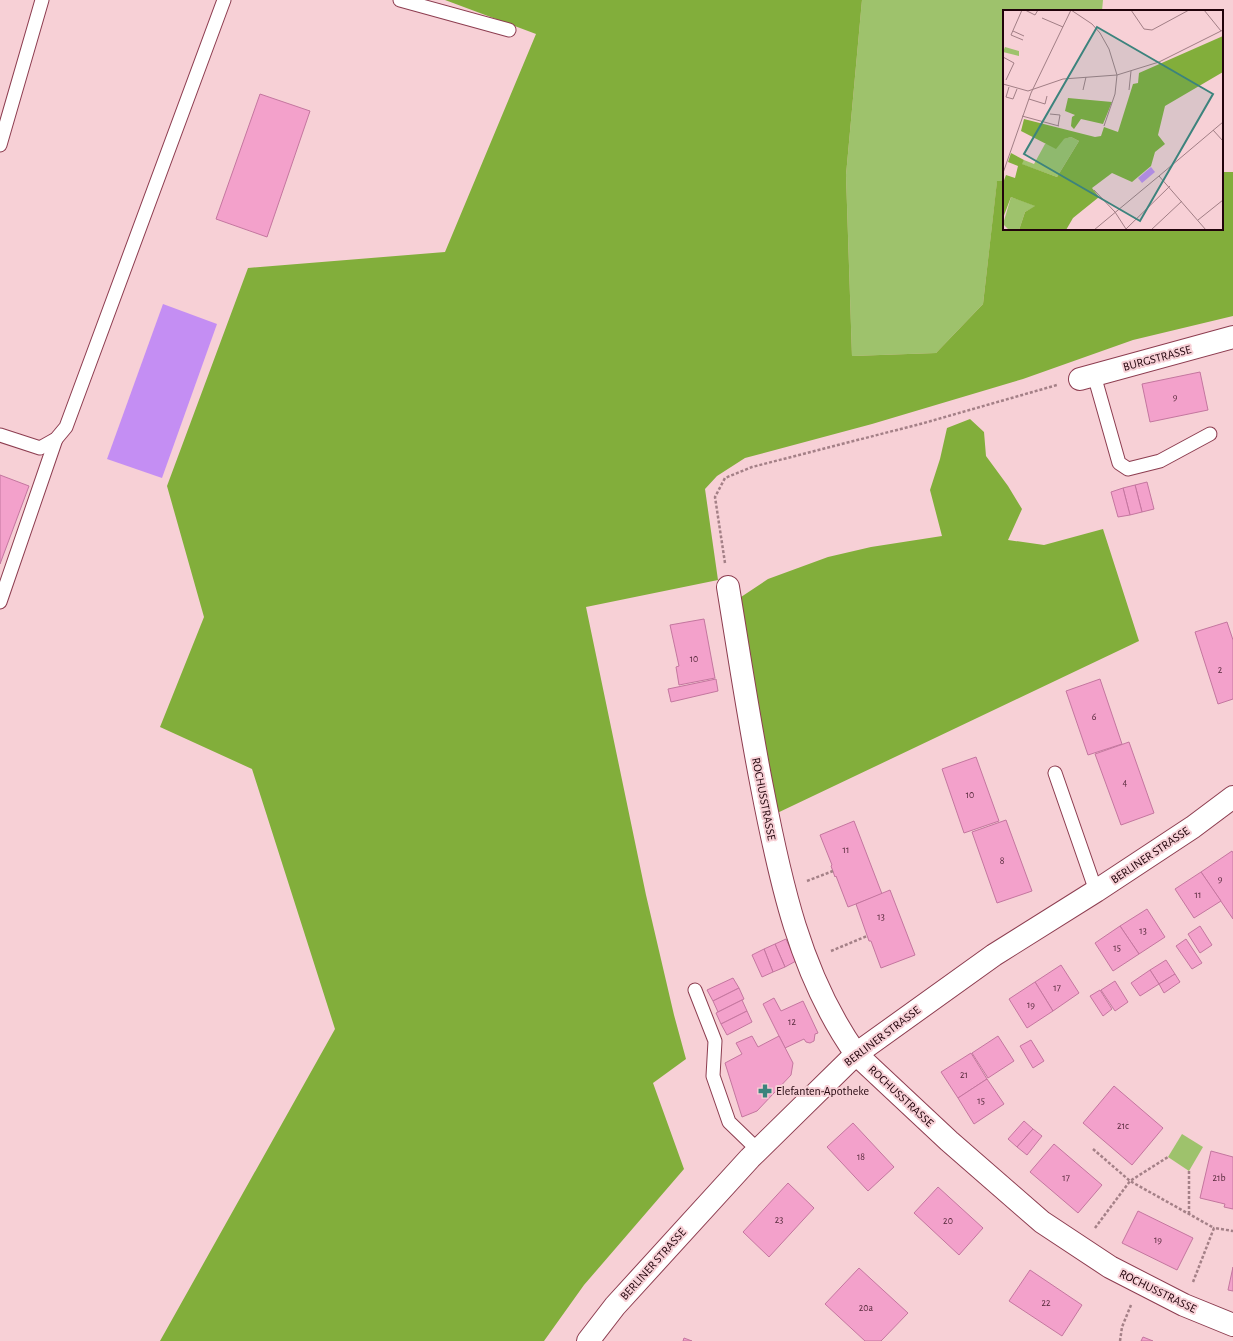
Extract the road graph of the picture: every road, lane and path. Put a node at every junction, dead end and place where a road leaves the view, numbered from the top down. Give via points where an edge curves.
1 (42, 0) edge
2 (224, 0) edge
3 (400, 0) edge
4 (509, 30) dead end
5 (0, 145) edge
6 (1233, 337) edge
7 (1087, 377) junction
8 (1210, 434) dead end
9 (0, 435) edge
10 (56, 439) junction
11 (728, 587) joint
12 (0, 602) edge
13 (1055, 773) dead end
14 (1233, 797) edge
15 (1096, 891) junction
16 (867, 936) dead end
17 (807, 961) junction
18 (695, 990) dead end
19 (856, 1054) junction
20 (1093, 1149) dead end
21 (758, 1150) junction
22 (1168, 1158) dead end
23 (1189, 1171) dead end
24 (1130, 1181) junction
25 (1189, 1214) junction
26 (1214, 1228) junction
27 (1233, 1231) edge
28 (1080, 1247) junction
29 (1140, 1283) junction
30 (1184, 1305) junction
31 (1233, 1325) edge
32 (588, 1341) edge
33 (1120, 1341) edge

1 - 5 lane
2 - 10 lane via 66,428
3 - 4 lane
6 - 7 street, BURGSTRASSE
7 - 8 lane via 1119,463 1128,468 1160,461
7 - 11 path via 924,423 752,467 725,478 715,497
9 - 10 lane via 40,448
10 - 12 lane
11 - 17 street, ROCHUSSTRASSE via 751,731 775,857 793,923
13 - 15 lane
14 - 15 street, BERLINER STRASSE
15 - 19 street, BERLINER STRASSE via 994,955
16 - 17 path
17 - 19 street, ROCHUSSTRASSE via 817,987
18 - 21 lane via 715,1041 713,1076 729,1122
19 - 21 street, BERLINER STRASSE
19 - 28 street, ROCHUSSTRASSE via 949,1141 1042,1222
20 - 24 path
21 - 32 street, BERLINER STRASSE via 615,1306
22 - 24 path
23 - 25 path
24 - 25 path
24 - 28 path
25 - 26 path
26 - 27 path
26 - 30 path
28 - 29 street, ROCHUSSTRASSE
29 - 30 street, ROCHUSSTRASSE
29 - 33 path via 1122,1327
30 - 31 street, ROCHUSSTRASSE

